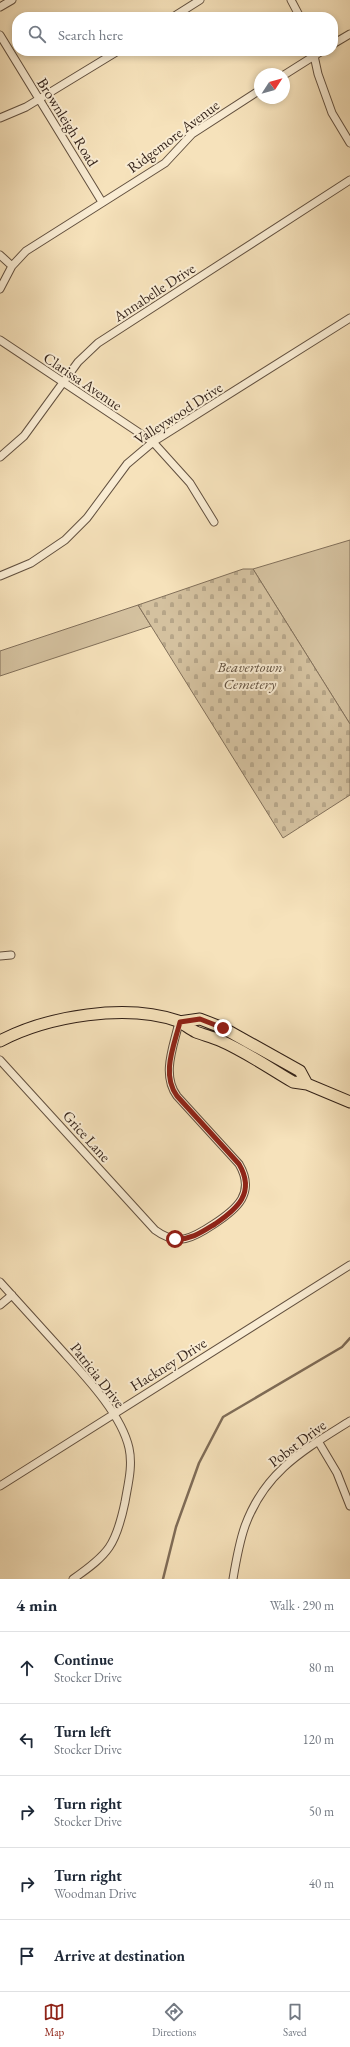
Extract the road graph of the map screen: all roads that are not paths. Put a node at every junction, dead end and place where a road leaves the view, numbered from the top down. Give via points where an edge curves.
1 (12, 0) edge
2 (200, 0) edge
3 (291, 0) edge
4 (0, 7) edge
5 (181, 12) edge
6 (297, 12) edge
7 (350, 34) edge
8 (0, 35) edge
9 (338, 41) edge
10 (12, 56) edge
11 (12, 56) edge
12 (110, 56) edge
13 (310, 56) edge
14 (315, 56) edge
15 (290, 71) edge
16 (254, 94) edge
17 (38, 100) junction
18 (0, 118) edge
19 (350, 143) edge
20 (350, 180) edge
21 (102, 202) junction
22 (0, 255) edge
23 (12, 266) junction
24 (0, 289) edge
25 (350, 318) edge
26 (0, 340) edge
27 (63, 383) junction
28 (153, 442) junction
29 (0, 457) edge
30 (214, 522) dead end
31 (0, 576) edge
32 (11, 955) dead end
33 (0, 956) edge
34 (180, 1022) junction
35 (0, 1041) edge
36 (0, 1060) edge
37 (350, 1102) edge
38 (350, 1265) edge
39 (0, 1282) edge
40 (12, 1295) junction
41 (0, 1305) edge
42 (113, 1414) junction
43 (350, 1421) edge
44 (318, 1441) junction
45 (0, 1486) edge
46 (350, 1506) edge
47 (73, 1579) edge
48 (233, 1579) edge

1 - 4 street
2 - 5 street
3 - 6 street
7 - 9 street
8 - 10 street, Brownleigh Road
11 - 17 street, Brownleigh Road
12 - 17 street
13 - 15 street
14 - 19 street via 324,94
16 - 21 street, Ridgemore Avenue via 192,134 165,162
17 - 18 street
17 - 21 street, Brownleigh Road
20 - 27 street, Annabelle Drive via 98,343 82,357
21 - 23 street, Ridgemore Avenue via 26,251
22 - 23 street
23 - 24 street, Ridgemore Avenue
25 - 28 street, Valleywood Drive
26 - 27 street, Clarissa Avenue
27 - 28 street, Clarissa Avenue
27 - 29 street, Annabelle Drive via 24,436
28 - 30 street, Clarissa Avenue via 190,483
28 - 31 street, Valleywood Drive via 127,464 87,518 65,540 31,563
32 - 33 street
34 - 35 main road via 135,1014 95,1015 47,1023
34 - 36 street, Grice Lane via 169,1070 170,1084 177,1096 239,1164 245,1178 243,1197 235,1210 190,1238 168,1238 155,1230
34 - 37 main road via 200,1019 223,1028 300,1071 307,1084
38 - 42 street, Hackney Drive
39 - 40 street, Patricia Drive
40 - 41 street
40 - 42 street, Patricia Drive via 88,1379
42 - 45 street, Hackney Drive
42 - 47 street, Patricia Drive via 126,1438 131,1459 130,1477 119,1528 106,1552 91,1567
43 - 44 street, Pobst Drive
44 - 46 street via 337,1473
44 - 48 street, Pobst Drive via 285,1465 262,1491 244,1527

